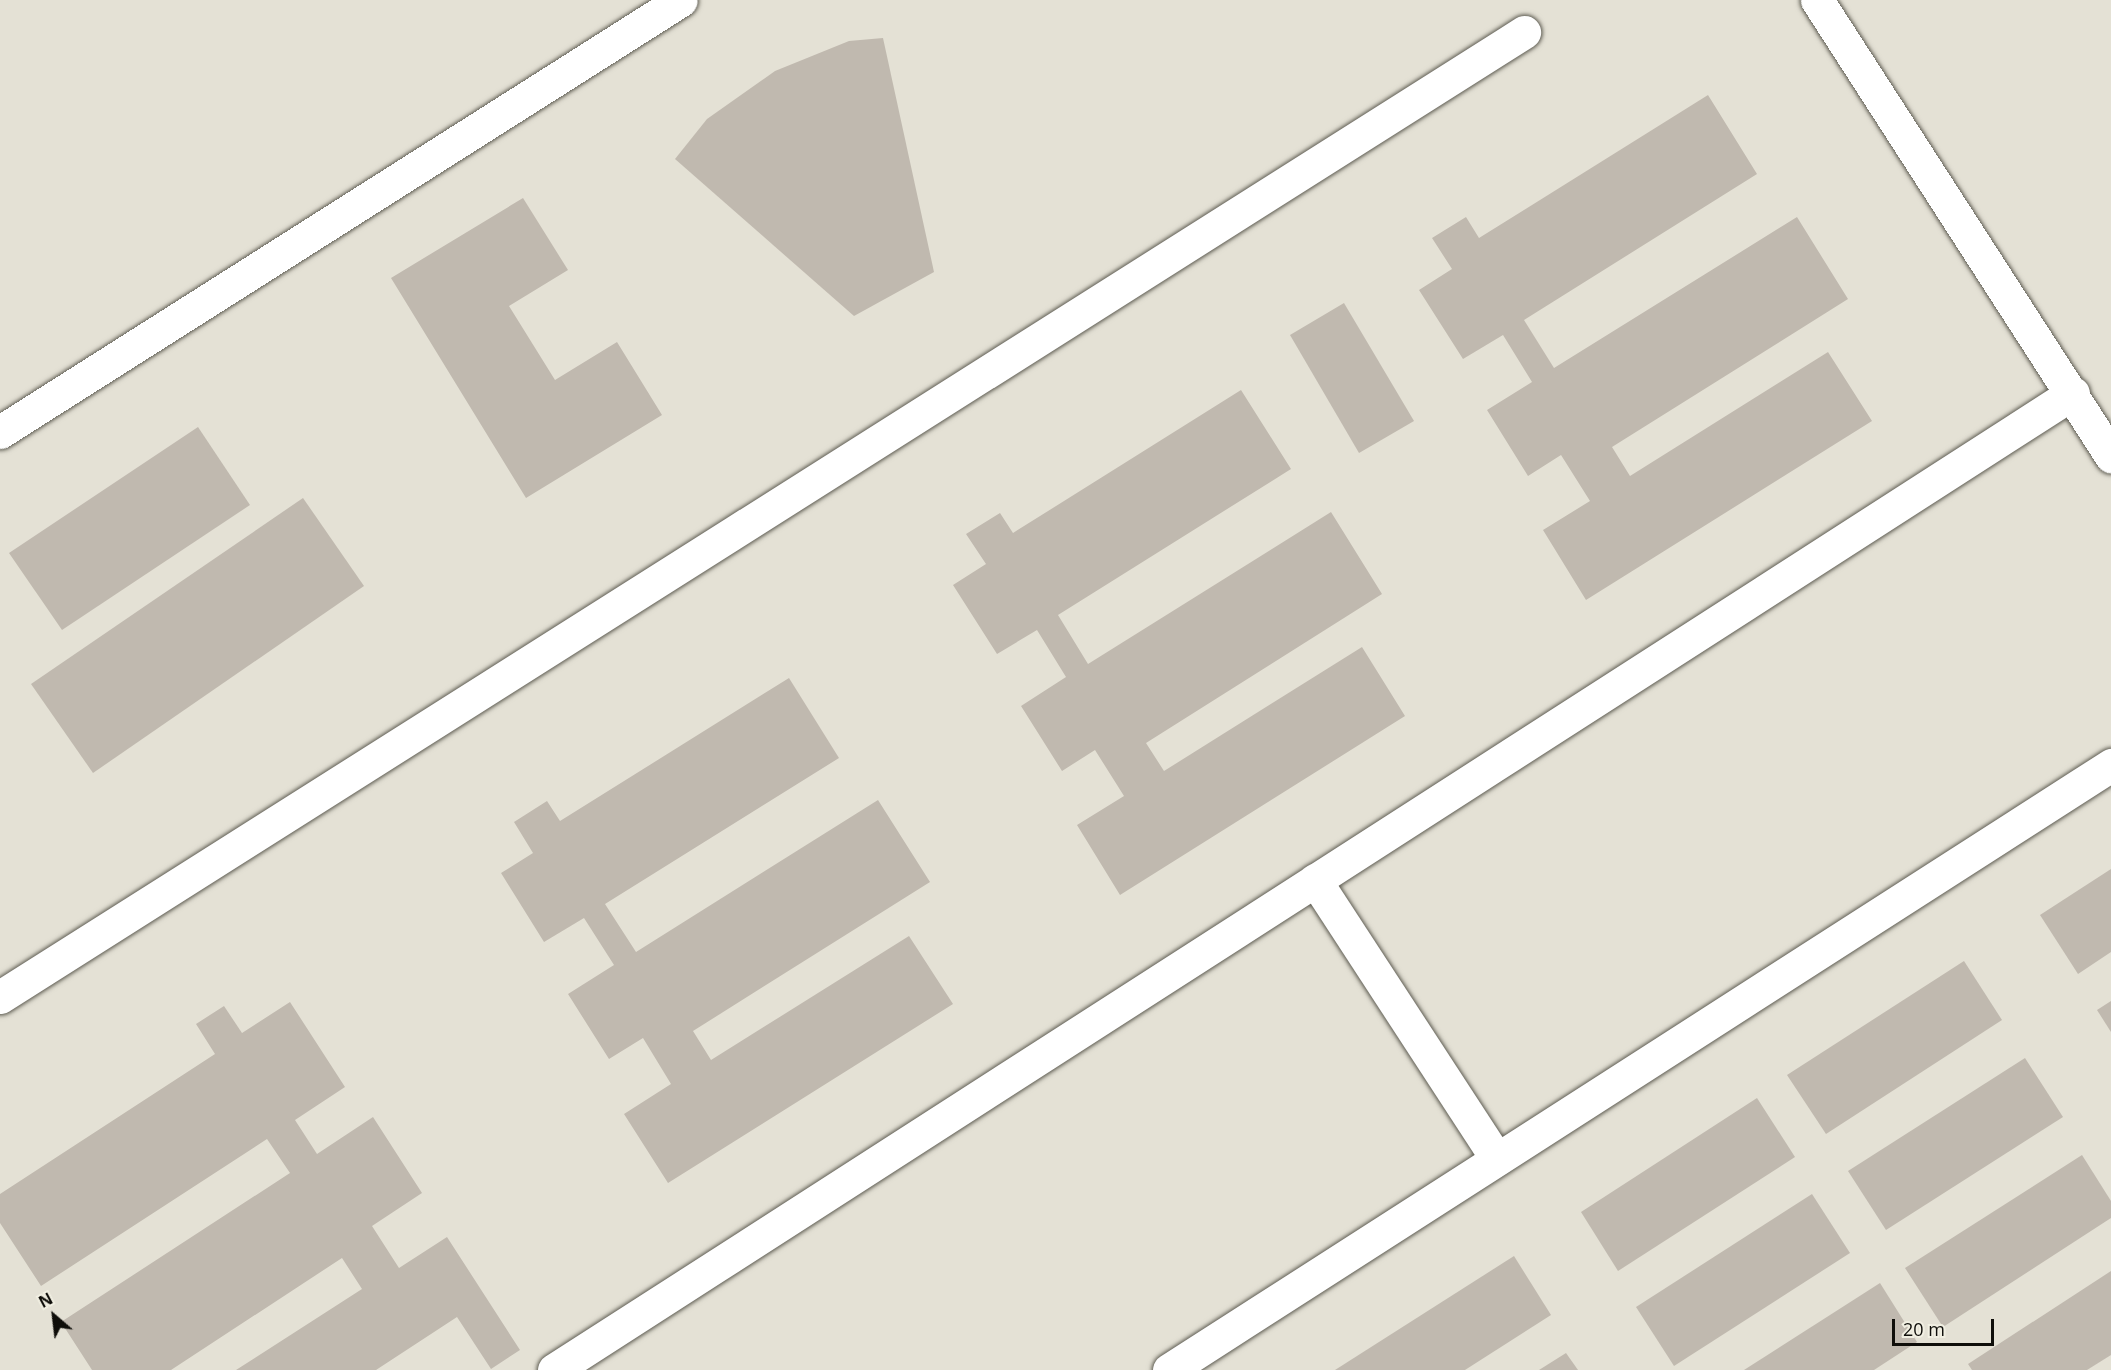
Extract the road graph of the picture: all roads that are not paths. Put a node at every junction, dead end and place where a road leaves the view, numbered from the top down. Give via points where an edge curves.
1 (681, 0) edge
2 (1817, 0) edge
3 (1524, 32) dead end
4 (2073, 393) junction
5 (0, 432) edge
6 (2111, 456) edge
7 (2111, 765) edge
8 (1314, 880) junction
9 (0, 997) edge
10 (1497, 1159) junction
11 (554, 1370) edge
12 (1169, 1370) edge

1 - 5 lane
2 - 4 lane
3 - 9 lane
4 - 6 lane
4 - 8 lane
7 - 10 lane
8 - 10 lane
8 - 11 lane
10 - 12 lane

